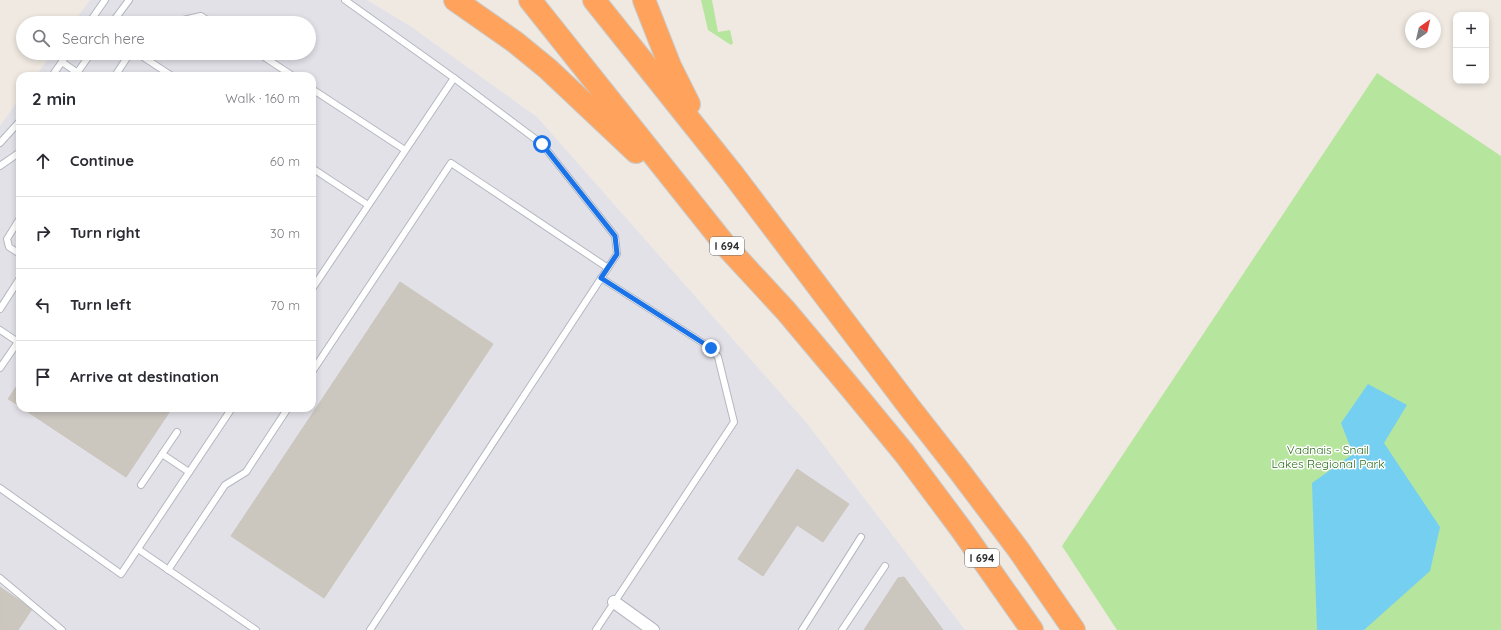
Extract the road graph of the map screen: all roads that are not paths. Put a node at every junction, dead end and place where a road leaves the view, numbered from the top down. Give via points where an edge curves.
1 (105, 0) edge
2 (129, 0) edge
3 (345, 0) edge
4 (455, 0) edge
5 (530, 0) edge
6 (594, 0) edge
7 (644, 0) edge
8 (94, 16) edge
9 (117, 16) edge
10 (87, 60) edge
11 (125, 60) edge
12 (148, 60) edge
13 (269, 60) edge
14 (62, 62) joint
15 (55, 72) edge
16 (74, 72) edge
17 (80, 72) edge
18 (118, 72) edge
19 (166, 72) edge
20 (287, 72) edge
21 (454, 78) junction
22 (316, 92) edge
23 (16, 125) edge
24 (0, 143) edge
25 (405, 150) junction
26 (16, 155) edge
27 (0, 166) edge
28 (316, 171) edge
29 (732, 173) junction
30 (368, 205) junction
31 (16, 224) edge
32 (713, 229) junction
33 (16, 251) edge
34 (608, 268) junction
35 (601, 278) junction
36 (316, 283) edge
37 (16, 284) edge
38 (0, 309) edge
39 (0, 330) edge
40 (16, 339) edge
41 (16, 345) edge
42 (316, 366) edge
43 (0, 368) edge
44 (229, 412) edge
45 (285, 412) edge
46 (177, 432) dead end
47 (162, 454) junction
48 (189, 472) junction
49 (141, 485) dead end
50 (0, 488) edge
51 (861, 537) dead end
52 (138, 549) junction
53 (884, 566) dead end
54 (168, 570) junction
55 (0, 578) edge
56 (614, 602) junction
57 (62, 630) edge
58 (256, 630) edge
59 (370, 630) edge
60 (596, 630) edge
61 (653, 630) edge
62 (802, 630) edge
63 (842, 630) edge
64 (1032, 630) edge
65 (1074, 630) edge

1 - 8 lane
2 - 9 lane
3 - 21 lane
4 - 32 highway via 515,42 548,69 634,149
5 - 32 highway, I 694
6 - 29 highway, I 694
7 - 29 highway via 684,96
10 - 17 lane
11 - 18 lane
12 - 19 lane
13 - 20 lane
14 - 15 lane
14 - 16 lane
21 - 25 lane
21 - 34 lane via 542,144 615,236 617,254
22 - 25 lane
23 - 24 lane
25 - 30 lane
26 - 27 lane
28 - 30 lane
29 - 65 highway, I 694 via 1018,549
30 - 36 lane
31 - 33 lane via 7,239 8,246
32 - 64 highway, I 694 via 834,368 904,454
34 - 35 lane
34 - 42 lane via 450,163
35 - 56 lane via 711,348 718,357 734,422
35 - 59 lane
37 - 38 lane
39 - 40 lane
41 - 43 lane
44 - 48 lane
45 - 54 lane via 246,472 225,485
46 - 47 lane
47 - 48 lane
47 - 49 lane
48 - 52 lane
50 - 52 lane via 121,574
51 - 62 lane
52 - 54 lane
53 - 63 lane
54 - 58 lane
55 - 57 lane
56 - 60 lane
56 - 61 street

